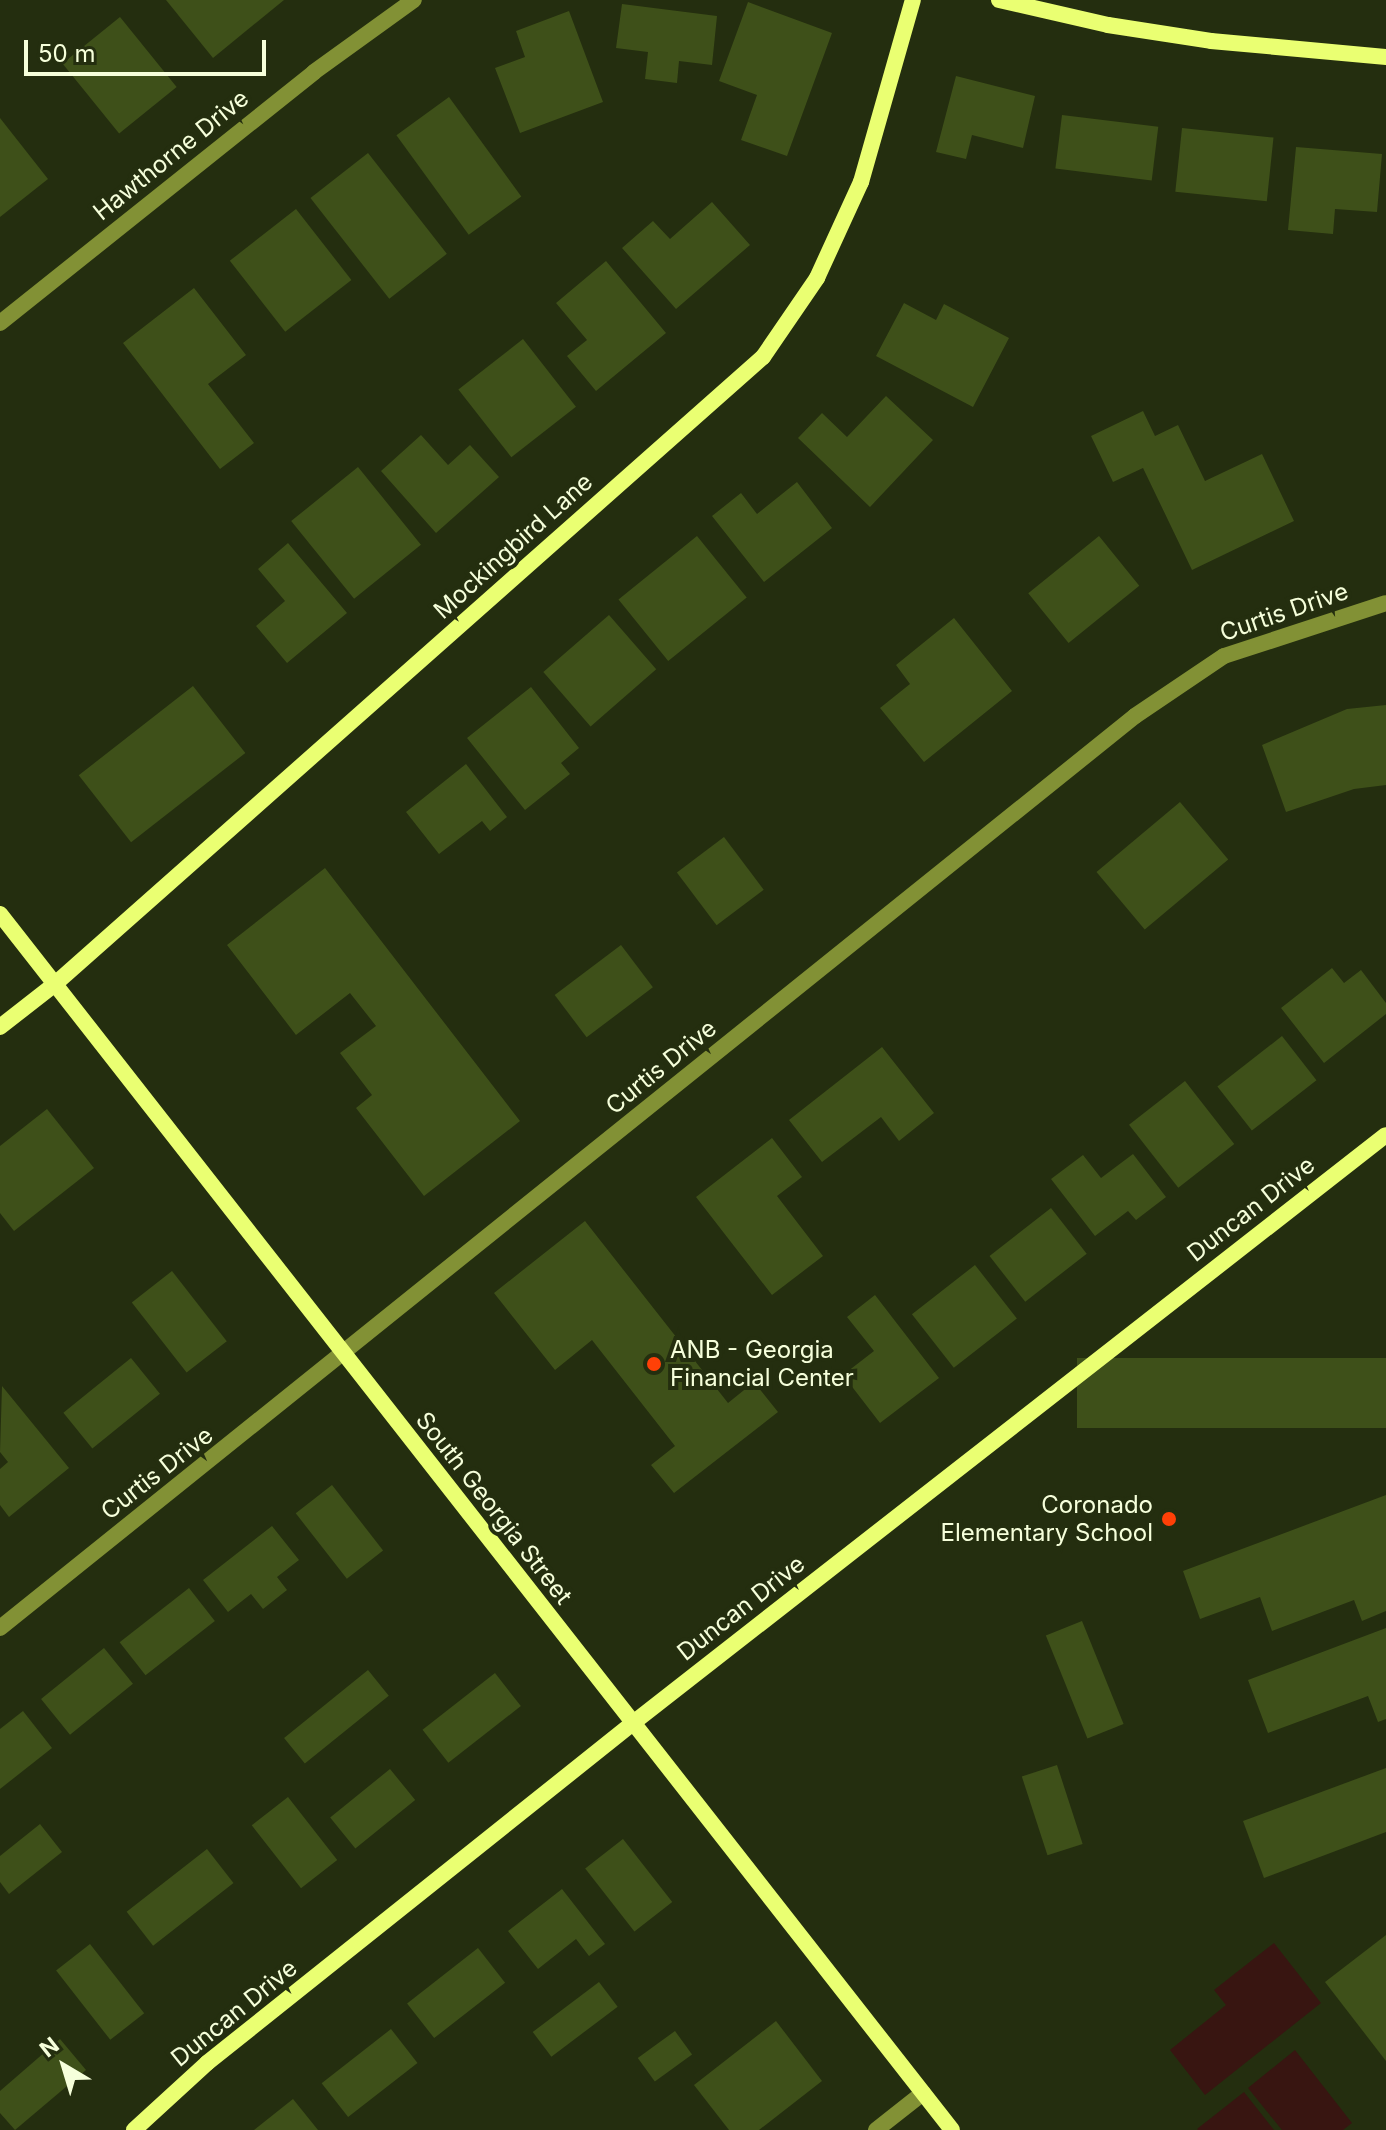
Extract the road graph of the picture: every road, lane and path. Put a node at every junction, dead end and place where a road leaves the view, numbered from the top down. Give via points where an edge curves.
1 (414, 0) edge
2 (913, 0) edge
3 (999, 0) edge
4 (1386, 57) edge
5 (0, 323) edge
6 (1386, 603) edge
7 (0, 914) edge
8 (55, 984) junction
9 (0, 1027) edge
10 (1386, 1135) edge
11 (344, 1356) junction
12 (0, 1628) edge
13 (633, 1723) junction
14 (923, 2093) junction
15 (134, 2130) edge
16 (876, 2130) edge
17 (952, 2130) edge

1 - 5 street, Hawthorne Drive via 314,72
2 - 8 main road, Mockingbird Lane via 861,182 817,278 763,357
3 - 4 main road via 1211,41
6 - 11 street, Curtis Drive via 1224,656 1135,716
7 - 8 main road, South Georgia Street
8 - 9 main road, Mockingbird Lane
8 - 11 main road, South Georgia Street
10 - 13 main road, Duncan Drive
11 - 12 street, Curtis Drive
11 - 13 main road, South Georgia Street
13 - 14 main road, South Georgia Street
13 - 15 main road, Duncan Drive via 207,2063
14 - 16 street
14 - 17 main road, South Georgia Street

